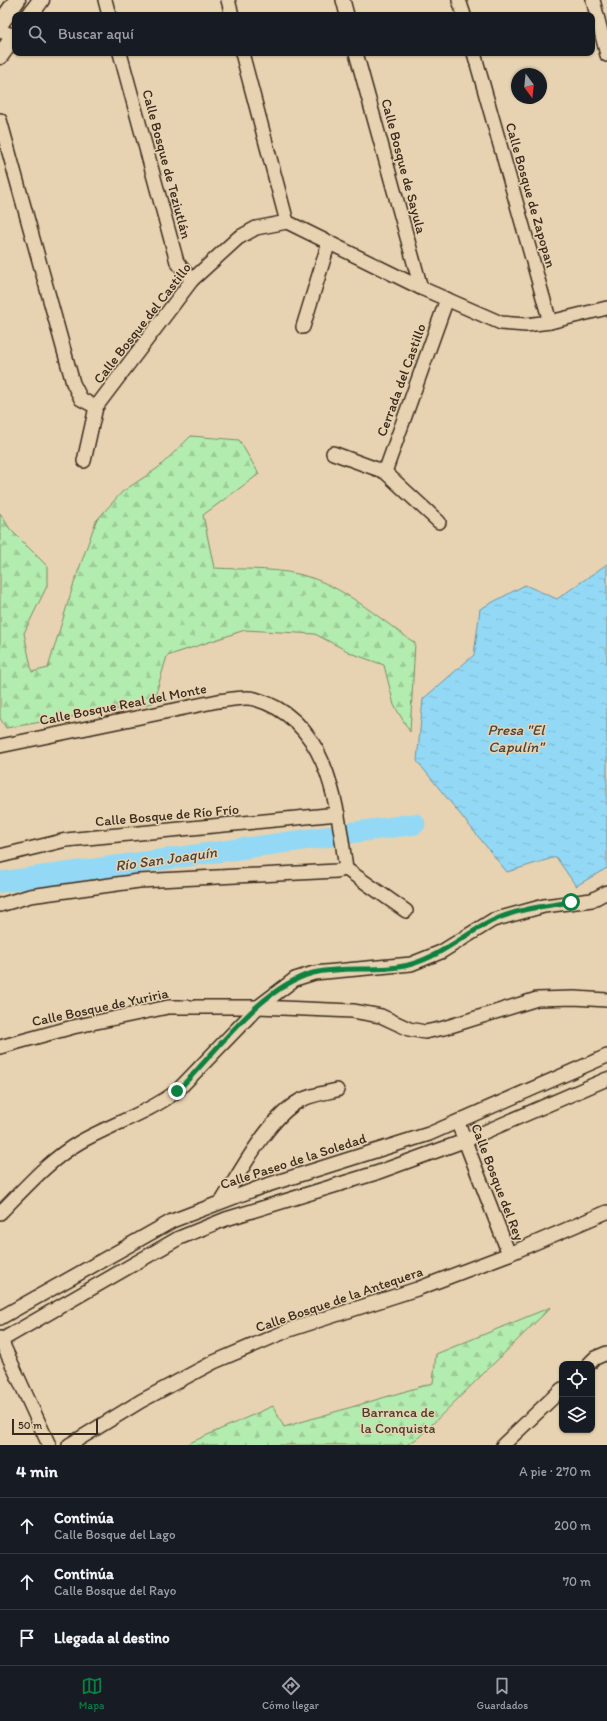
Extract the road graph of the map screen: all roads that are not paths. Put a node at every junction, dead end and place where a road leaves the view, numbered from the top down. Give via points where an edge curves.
1 (17, 0) edge
2 (40, 0) edge
3 (105, 0) edge
4 (228, 0) edge
5 (343, 0) edge
6 (459, 0) edge
7 (593, 0) edge
8 (32, 12) edge
9 (108, 12) edge
10 (231, 12) edge
11 (346, 12) edge
12 (463, 12) edge
13 (0, 24) edge
14 (0, 31) edge
15 (12, 35) edge
16 (12, 40) edge
17 (607, 55) edge
18 (0, 56) edge
19 (121, 56) edge
20 (243, 56) edge
21 (357, 56) edge
22 (475, 56) edge
23 (0, 120) edge
24 (287, 222) junction
25 (329, 242) junction
26 (192, 280) junction
27 (421, 288) junction
28 (447, 299) junction
29 (607, 308) edge
30 (550, 322) junction
31 (303, 327) dead end
32 (96, 407) junction
33 (333, 452) dead end
34 (84, 461) dead end
35 (385, 472) junction
36 (440, 522) dead end
37 (0, 746) edge
38 (338, 814) junction
39 (0, 856) edge
40 (346, 869) junction
41 (607, 892) edge
42 (0, 905) edge
43 (406, 911) dead end
44 (607, 1000) edge
45 (258, 1006) junction
46 (0, 1047) edge
47 (607, 1056) edge
48 (607, 1079) edge
49 (337, 1090) dead end
50 (458, 1123) junction
51 (464, 1141) junction
52 (222, 1201) junction
53 (607, 1212) edge
54 (0, 1213) edge
55 (509, 1254) junction
56 (0, 1318) edge
57 (0, 1340) edge
58 (607, 1353) edge
59 (592, 1361) edge
60 (559, 1392) edge
61 (49, 1445) edge
62 (69, 1445) edge
63 (503, 1445) edge

1 - 13 main road
2 - 8 main road
3 - 9 street
4 - 10 street
5 - 11 street
6 - 12 street
7 - 17 street
14 - 15 street
16 - 18 main road
19 - 26 street, Calle Bosque de Teziutlán via 177,262
20 - 24 street
21 - 27 street, Calle Bosque de Sayula
22 - 30 street, Calle Bosque de Zapopan
23 - 32 street, Calle Bosque del Castillo via 73,383 81,400
24 - 25 street
24 - 26 street, Calle Bosque del Castillo via 256,228 238,238
25 - 27 street
25 - 31 street
26 - 32 street, Calle Bosque del Castillo
27 - 28 street
28 - 30 street via 501,323 526,326
28 - 35 street, Cerrada del Castillo
29 - 30 street
32 - 34 street
33 - 35 street
35 - 36 street
37 - 38 street, Calle Bosque Real del Monte via 218,701 254,699 280,709 301,726 325,767
38 - 39 street, Calle Bosque de Río Frío via 66,840
38 - 40 street
40 - 42 street via 139,881 30,896
40 - 43 street
41 - 45 street via 592,900 544,906 494,920 441,952 411,964 314,973 295,979
44 - 45 street, Calle Bosque de Yuriria via 537,999 425,1032 409,1029 381,1016 353,1011
45 - 46 street, Calle Bosque de Yuriria via 168,1007 73,1027
45 - 54 street via 177,1091 162,1103 79,1142 56,1159
47 - 50 street, Calle Paseo de la Soledad
48 - 51 street
49 - 52 street via 299,1101 281,1114
50 - 51 street, Calle Bosque del Rey
50 - 52 street, Calle Paseo de la Soledad via 261,1186
51 - 55 street, Calle Bosque del Rey
51 - 57 street via 376,1173 226,1219 179,1238
52 - 56 street, Calle Paseo de la Soledad via 172,1221
53 - 55 street, Calle Bosque de la Antequera
55 - 62 street, Calle Bosque de la Antequera via 417,1289 289,1330 214,1362 141,1401
57 - 61 street
58 - 59 street
60 - 63 street

